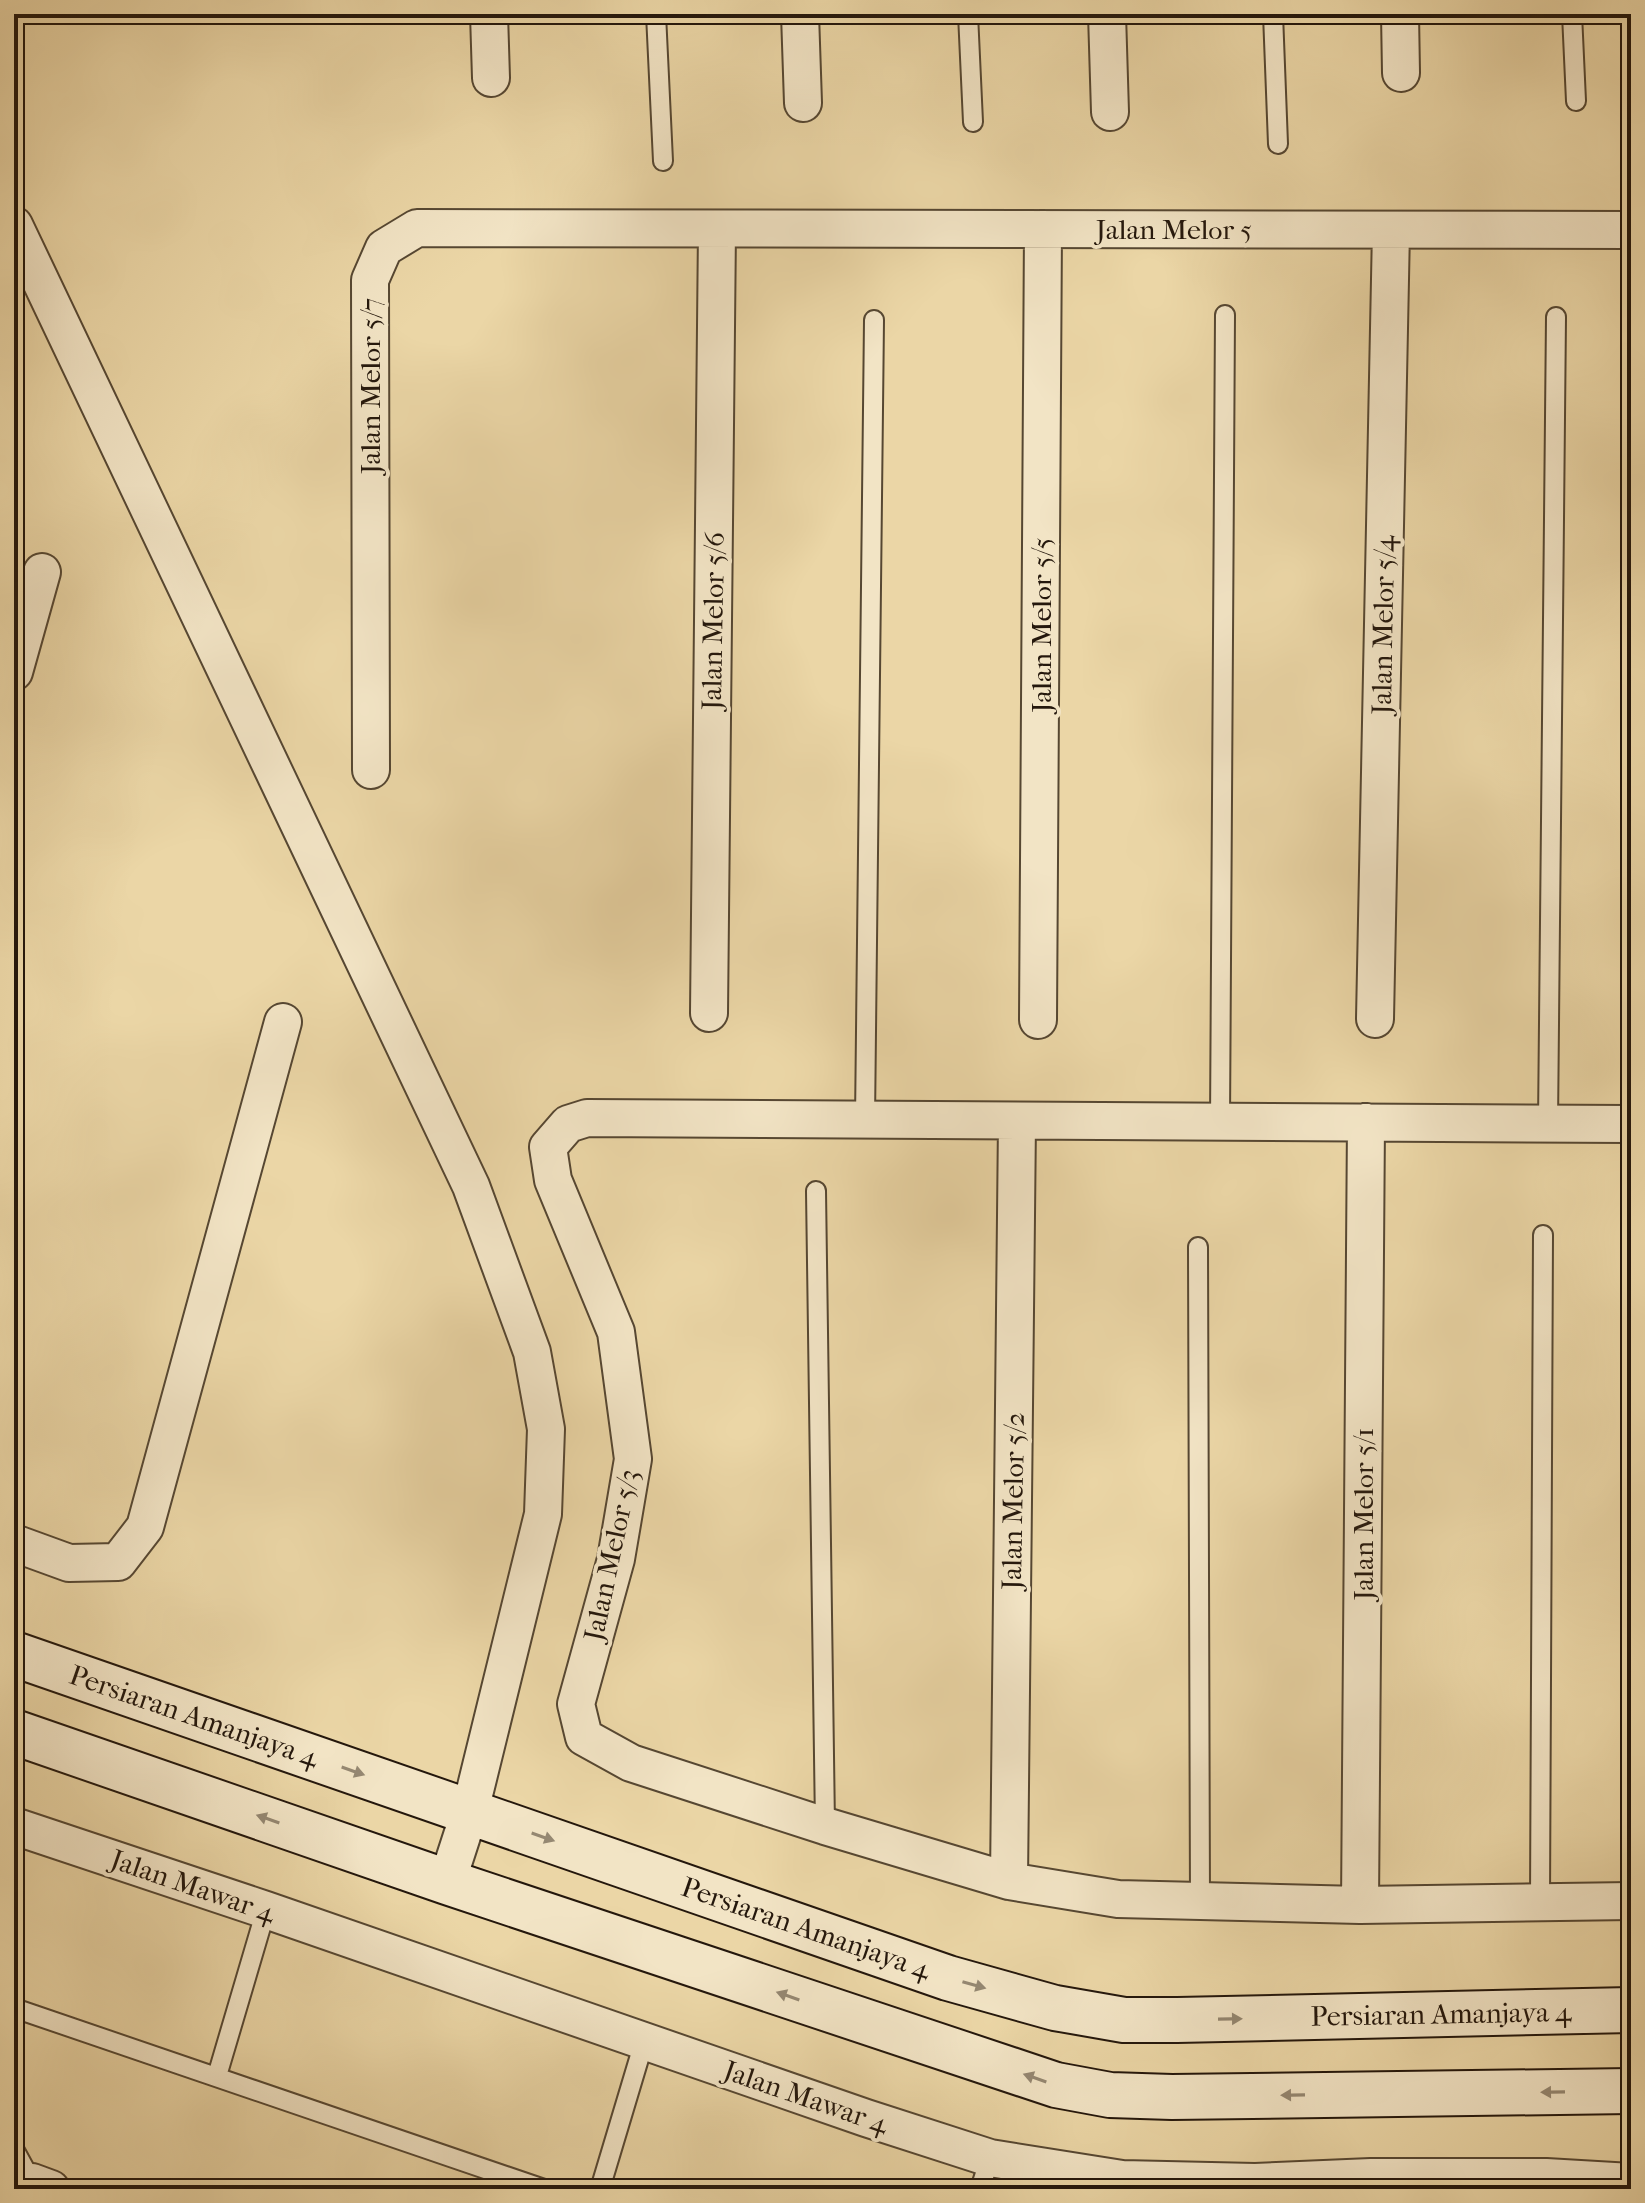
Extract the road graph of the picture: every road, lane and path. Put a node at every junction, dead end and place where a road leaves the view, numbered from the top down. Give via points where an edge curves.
1 (489, 14) edge
2 (656, 14) edge
3 (800, 14) edge
4 (968, 14) edge
5 (1107, 14) edge
6 (1273, 14) edge
7 (1400, 14) edge
8 (1572, 14) edge
9 (1401, 73) dead end
10 (491, 78) dead end
11 (1576, 101) dead end
12 (803, 103) dead end
13 (1110, 112) dead end
14 (973, 122) dead end
15 (1278, 144) dead end
16 (663, 161) dead end
17 (14, 225) edge
18 (717, 229) junction
19 (1043, 229) junction
20 (1391, 230) junction
21 (1631, 230) edge
22 (24, 268) edge
23 (1225, 315) dead end
24 (1556, 317) dead end
25 (874, 320) dead end
26 (42, 572) dead end
27 (14, 672) edge
28 (371, 770) dead end
29 (709, 1013) dead end
30 (1375, 1019) dead end
31 (1038, 1020) dead end
32 (283, 1022) dead end
33 (865, 1120) junction
34 (1017, 1121) junction
35 (1220, 1122) junction
36 (1366, 1122) junction
37 (1548, 1124) junction
38 (1631, 1124) edge
39 (816, 1191) dead end
40 (1543, 1235) dead end
41 (1198, 1247) dead end
42 (14, 1543) edge
43 (14, 1654) edge
44 (14, 1732) edge
45 (470, 1811) junction
46 (14, 1826) edge
47 (825, 1826) junction
48 (1009, 1881) junction
49 (447, 1882) junction
50 (1631, 1901) edge
51 (1200, 1902) junction
52 (1540, 1902) junction
53 (1360, 1905) junction
54 (266, 1910) junction
55 (14, 2008) edge
56 (1631, 2010) edge
57 (644, 2042) junction
58 (217, 2076) junction
59 (1631, 2091) edge
60 (14, 2149) edge
61 (985, 2174) edge
62 (1631, 2182) edge
63 (1371, 2183) edge
64 (1546, 2183) edge
65 (37, 2187) edge
66 (544, 2189) edge
67 (600, 2189) edge

1 - 10 street
2 - 16 lane
3 - 12 street
4 - 14 lane
5 - 13 street
6 - 15 lane
7 - 9 street
8 - 11 lane
17 - 22 street
18 - 19 street, Jalan Melor 5
18 - 28 street, Jalan Melor 5/7 via 417,228 384,248 370,280
18 - 29 street, Jalan Melor 5/6
19 - 20 street, Jalan Melor 5
19 - 31 street, Jalan Melor 5/5
20 - 21 street, Jalan Melor 5
20 - 30 street, Jalan Melor 5/4
22 - 45 street via 471,1186 532,1352 546,1429 543,1514
23 - 35 lane
24 - 37 lane
25 - 33 lane
26 - 27 street
32 - 42 street via 145,1527 118,1562 69,1563
33 - 34 street
33 - 47 street, Jalan Melor 5/3 via 587,1118 568,1124 548,1147 553,1180 616,1332 633,1459 616,1559 576,1704 584,1737 631,1763
34 - 35 street
34 - 48 street, Jalan Melor 5/2
35 - 36 street
36 - 37 street
36 - 53 street, Jalan Melor 5/1
37 - 38 street
39 - 47 lane
40 - 52 lane
41 - 51 lane
43 -> 45 street, Persiaran Amanjaya 4
49 -> 44 street
45 - 49 street
45 -> 56 street, Persiaran Amanjaya 4 via 948,1978 1083,2013 1177,2020
46 - 54 street, Jalan Mawar 4
47 - 48 street
48 - 51 street via 1118,1899
59 -> 49 street via 1110,2095 1056,2085
50 - 52 street
51 - 53 street
52 - 53 street
54 - 57 street, Jalan Mawar 4
54 - 58 lane
55 - 58 lane
57 - 61 street, Jalan Mawar 4
57 - 67 lane
58 - 66 lane
60 - 65 lane
61 - 63 street, Jalan Mawar 4
62 - 64 street, Jalan Mawar 4
63 - 64 street, Jalan Mawar 4

